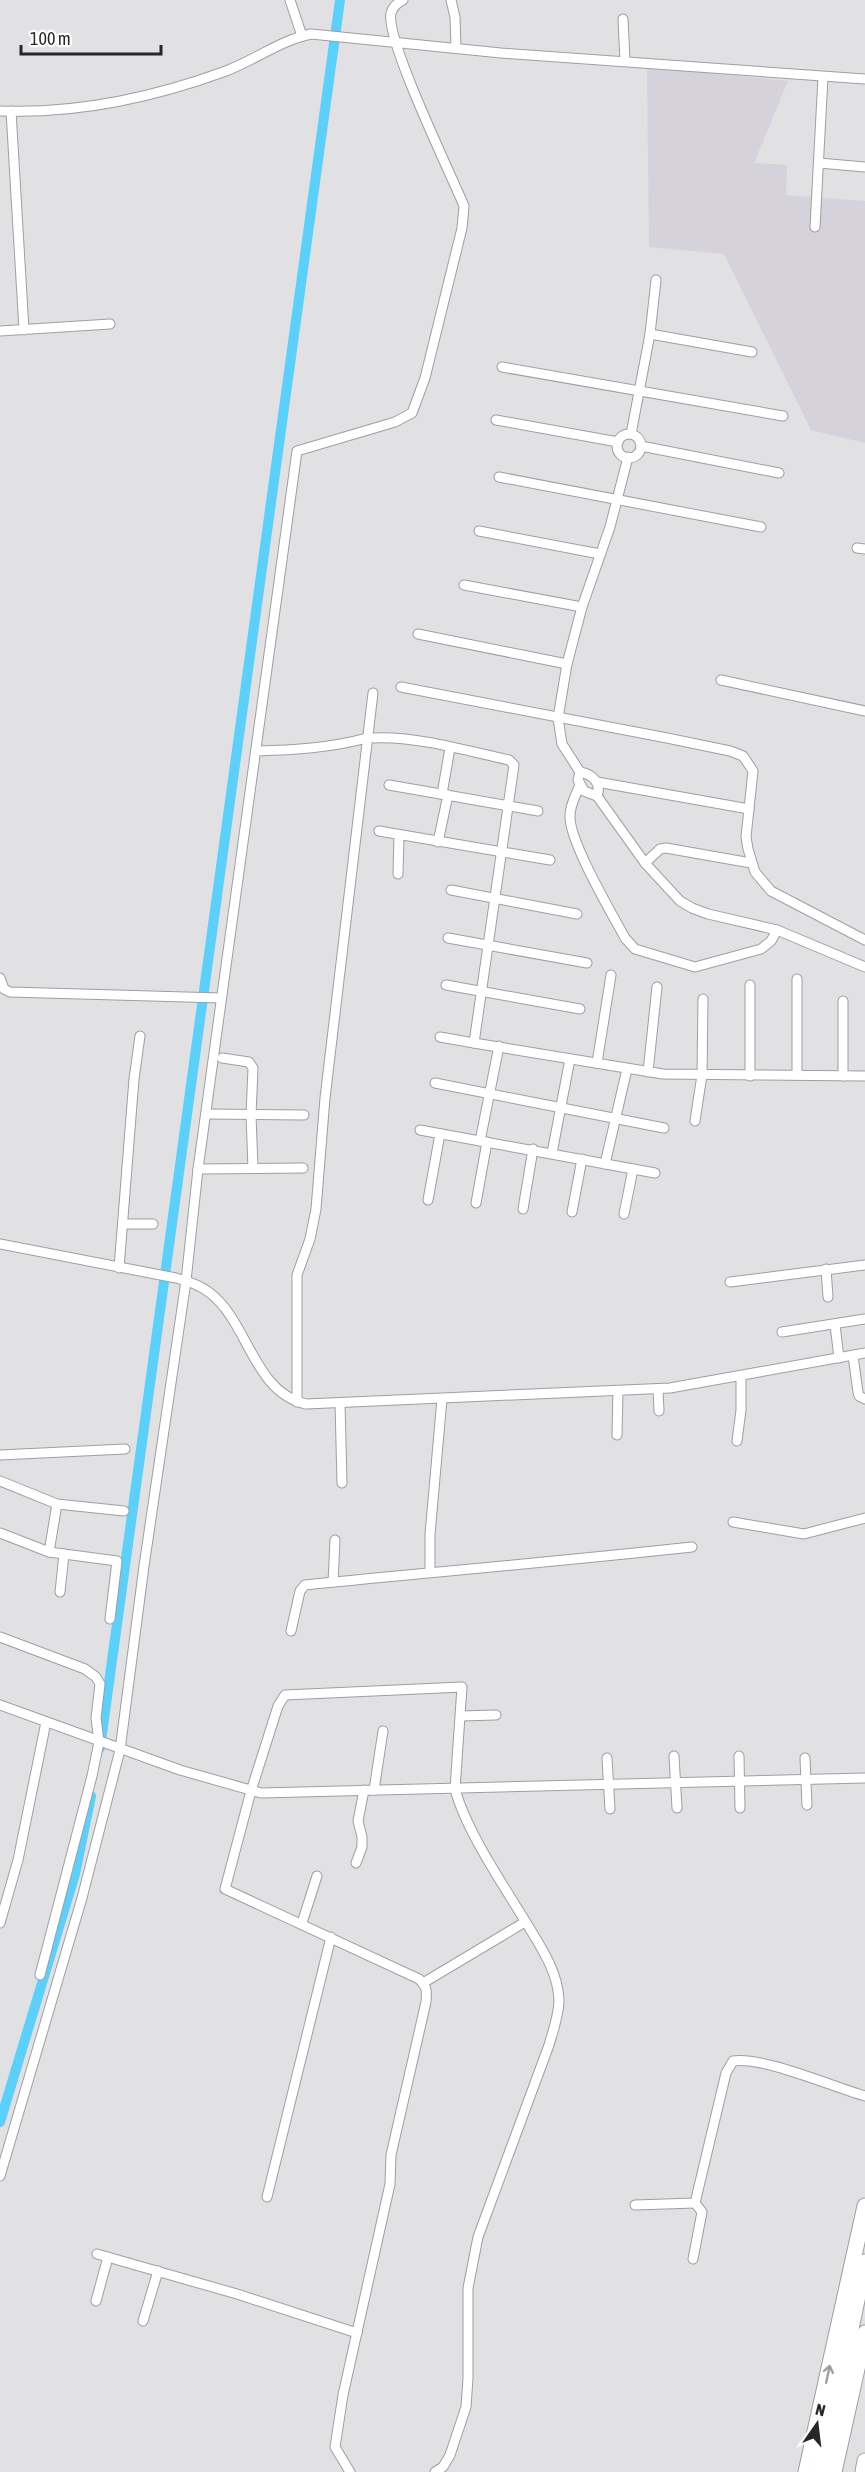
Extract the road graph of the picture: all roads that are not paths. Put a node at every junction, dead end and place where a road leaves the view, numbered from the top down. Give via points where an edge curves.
1 (290, 0) edge
2 (403, 0) edge
3 (450, 0) edge
4 (623, 19) dead end
5 (302, 36) junction
6 (394, 42) junction
7 (456, 48) junction
8 (625, 61) junction
9 (823, 77) junction
10 (865, 79) edge
11 (0, 111) edge
12 (11, 111) junction
13 (819, 163) junction
14 (865, 167) edge
15 (815, 227) dead end
16 (656, 280) dead end
17 (110, 324) dead end
18 (24, 330) junction
19 (0, 331) edge
20 (650, 334) junction
21 (752, 352) dead end
22 (502, 367) dead end
23 (640, 392) junction
24 (783, 416) dead end
25 (496, 420) dead end
26 (631, 434) junction
27 (618, 442) junction
28 (641, 446) junction
29 (628, 457) junction
30 (779, 473) dead end
31 (498, 477) dead end
32 (618, 500) junction
33 (760, 527) dead end
34 (479, 531) dead end
35 (600, 554) junction
36 (464, 585) dead end
37 (582, 607) junction
38 (418, 634) dead end
39 (567, 664) junction
40 (721, 680) dead end
41 (401, 687) dead end
42 (373, 693) dead end
43 (865, 711) edge
44 (558, 718) junction
45 (371, 738) junction
46 (450, 748) junction
47 (256, 751) junction
48 (580, 772) junction
49 (597, 783) junction
50 (389, 784) dead end
51 (580, 785) junction
52 (445, 795) junction
53 (597, 796) junction
54 (508, 806) junction
55 (748, 808) junction
56 (538, 811) dead end
57 (379, 831) dead end
58 (399, 835) junction
59 (438, 842) junction
60 (501, 853) junction
61 (550, 860) dead end
62 (645, 863) junction
63 (751, 863) junction
64 (398, 874) dead end
65 (452, 890) dead end
66 (495, 898) junction
67 (578, 914) dead end
68 (777, 930) junction
69 (448, 938) dead end
70 (865, 940) edge
71 (489, 945) junction
72 (587, 963) dead end
73 (865, 966) edge
74 (611, 975) dead end
75 (0, 978) edge
76 (797, 979) dead end
77 (446, 984) dead end
78 (750, 985) dead end
79 (657, 987) dead end
80 (482, 990) junction
81 (213, 998) junction
82 (703, 999) dead end
83 (843, 1001) dead end
84 (580, 1009) dead end
85 (140, 1036) dead end
86 (440, 1037) dead end
87 (474, 1043) junction
88 (499, 1046) junction
89 (222, 1058) dead end
90 (570, 1059) junction
91 (597, 1063) junction
92 (627, 1069) junction
93 (648, 1072) junction
94 (702, 1075) junction
95 (750, 1076) junction
96 (797, 1076) junction
97 (843, 1076) junction
98 (865, 1076) edge
99 (435, 1083) dead end
100 (490, 1095) junction
101 (560, 1107) junction
102 (207, 1114) junction
103 (251, 1115) junction
104 (304, 1115) dead end
105 (615, 1118) junction
106 (695, 1121) dead end
107 (664, 1128) dead end
108 (420, 1130) dead end
109 (440, 1134) junction
110 (483, 1141) junction
111 (533, 1149) junction
112 (552, 1153) junction
113 (582, 1159) junction
114 (605, 1164) junction
115 (253, 1168) junction
116 (303, 1168) dead end
117 (198, 1169) junction
118 (633, 1169) junction
119 (655, 1173) dead end
120 (428, 1200) dead end
121 (476, 1203) dead end
122 (523, 1209) dead end
123 (572, 1212) dead end
124 (624, 1214) dead end
125 (123, 1224) junction
126 (153, 1224) dead end
127 (0, 1244) edge
128 (865, 1265) edge
129 (119, 1268) junction
130 (826, 1269) junction
131 (186, 1281) junction
132 (730, 1282) dead end
133 (828, 1297) dead end
134 (865, 1319) edge
135 (835, 1325) junction
136 (782, 1332) dead end
137 (865, 1353) edge
138 (853, 1356) junction
139 (839, 1358) junction
140 (741, 1377) junction
141 (658, 1389) junction
142 (618, 1391) junction
143 (442, 1399) junction
144 (865, 1399) edge
145 (297, 1402) junction
146 (340, 1403) junction
147 (659, 1411) dead end
148 (617, 1435) dead end
149 (737, 1442) dead end
150 (125, 1449) dead end
151 (0, 1455) edge
152 (0, 1481) edge
153 (342, 1483) dead end
154 (57, 1504) junction
155 (124, 1511) dead end
156 (865, 1518) edge
157 (733, 1522) dead end
158 (0, 1533) edge
159 (335, 1540) dead end
160 (692, 1547) dead end
161 (49, 1552) junction
162 (64, 1554) junction
163 (430, 1572) junction
164 (333, 1582) junction
165 (60, 1592) dead end
166 (110, 1619) dead end
167 (291, 1631) dead end
168 (0, 1637) edge
169 (0, 1705) edge
170 (496, 1715) dead end
171 (461, 1716) junction
172 (46, 1722) junction
173 (383, 1731) dead end
174 (100, 1742) junction
175 (117, 1748) junction
176 (674, 1756) dead end
177 (739, 1756) dead end
178 (607, 1758) dead end
179 (805, 1758) dead end
180 (865, 1778) edge
181 (806, 1780) junction
182 (739, 1781) junction
183 (675, 1783) junction
184 (608, 1785) junction
185 (455, 1789) junction
186 (364, 1790) junction
187 (374, 1790) junction
188 (250, 1791) junction
189 (807, 1805) dead end
190 (677, 1808) dead end
191 (610, 1809) dead end
192 (740, 1809) dead end
193 (356, 1863) dead end
194 (317, 1876) dead end
195 (525, 1922) junction
196 (0, 1923) edge
197 (302, 1923) junction
198 (331, 1937) junction
199 (40, 1975) dead end
200 (423, 1983) junction
201 (865, 2096) edge
202 (0, 2176) edge
203 (267, 2197) dead end
204 (695, 2203) junction
205 (635, 2205) dead end
206 (865, 2206) edge
207 (97, 2254) dead end
208 (108, 2258) junction
209 (693, 2259) dead end
210 (865, 2262) edge
211 (158, 2271) junction
212 (96, 2301) dead end
213 (144, 2321) dead end
214 (357, 2333) junction
215 (865, 2333) edge
216 (865, 2461) edge
217 (821, 2468) edge
218 (350, 2472) edge
219 (435, 2472) edge
220 (806, 2472) edge
221 (834, 2472) edge
222 (863, 2472) edge

1 - 5 street
2 - 6 street via 391,12
3 - 7 street
4 - 8 street
5 - 6 street via 320,34
5 - 12 street via 229,70 170,89 96,105
6 - 7 street
6 - 47 street via 464,206 462,228 425,378 412,413 395,422 297,451
7 - 8 street
8 - 9 street
9 - 10 street
9 - 13 street
11 - 12 street
12 - 18 street
13 - 14 street
13 - 15 street
16 - 20 street
17 - 18 street
18 - 19 street
20 - 21 street
20 - 23 street
22 - 23 street
23 - 24 street
23 - 26 street
25 - 27 street
26 - 27 street
26 - 28 street via 640,440
27 - 29 street via 619,452
28 - 29 street via 637,455
28 - 30 street
29 - 32 street
31 - 32 street
32 - 33 street
32 - 35 street
34 - 35 street
35 - 37 street
36 - 37 street
37 - 39 street
38 - 39 street
39 - 44 street
40 - 43 street
41 - 44 street
42 - 45 street
44 - 48 street via 562,744
44 - 55 street via 743,756 753,771
45 - 46 street via 400,738
45 - 47 street via 342,745
45 - 145 street via 325,1098 316,1209 297,1275
46 - 52 street
46 - 54 street via 512,762 514,776
47 - 81 street
48 - 49 street via 589,774
48 - 51 street
49 - 53 street
49 - 55 street
50 - 52 street
51 - 53 street via 588,794
51 - 68 street via 569,814 572,835 631,946 695,967 761,948
52 - 54 street
52 - 59 street
53 - 62 street
54 - 56 street
54 - 60 street
55 - 63 street
57 - 58 street
58 - 59 street
58 - 64 street
59 - 60 street
60 - 61 street
60 - 66 street
62 - 63 street via 666,848
62 - 68 street via 669,891 692,908
63 - 70 street via 771,891
65 - 66 street
66 - 67 street
66 - 71 street
68 - 73 street
69 - 71 street
71 - 72 street
71 - 80 street
74 - 91 street
75 - 81 street via 4,989 18,993
76 - 96 street
77 - 80 street
78 - 95 street
79 - 93 street
80 - 84 street
80 - 87 street
81 - 102 street
82 - 94 street
83 - 97 street
85 - 125 street
86 - 87 street
87 - 88 street
88 - 90 street
88 - 100 street
89 - 103 street via 249,1062 253,1068
90 - 91 street
90 - 101 street
91 - 92 street
92 - 93 street
92 - 105 street
93 - 94 street
94 - 95 street
94 - 106 street
95 - 96 street
96 - 97 street
97 - 98 street
99 - 100 street
100 - 101 street
100 - 110 street
101 - 105 street
101 - 112 street
102 - 103 street
102 - 117 street
103 - 104 street
103 - 115 street
105 - 107 street
105 - 114 street
108 - 109 street
109 - 110 street
109 - 120 street
110 - 111 street
110 - 121 street
111 - 112 street
111 - 122 street
112 - 113 street
113 - 114 street
113 - 123 street
114 - 118 street
115 - 116 street
115 - 117 street
117 - 131 street
118 - 119 street
118 - 124 street
125 - 126 street
125 - 129 street
127 - 129 street
128 - 130 street
129 - 131 street
130 - 132 street
130 - 133 street
131 - 145 street via 216,1299 269,1379 283,1395
131 - 175 street
134 - 135 street
135 - 136 street
135 - 139 street
137 - 138 street
138 - 139 street
138 - 144 street via 859,1396
139 - 140 street
140 - 141 street
140 - 149 street
141 - 142 street
141 - 147 street
142 - 143 street
142 - 148 street
143 - 146 street
143 - 163 street
145 - 146 street
146 - 153 street
150 - 151 street
152 - 154 street
154 - 155 street
154 - 161 street
156 - 157 street via 804,1533
158 - 161 street
159 - 164 street
160 - 163 street
161 - 162 street
162 - 165 street
162 - 166 street via 117,1561
163 - 164 street
164 - 167 street via 302,1587
168 - 174 street via 96,1677 100,1684 96,1718
169 - 172 street
170 - 171 street
171 - 185 street
171 - 188 street via 462,1687 285,1695
172 - 174 street
172 - 196 street via 18,1860
173 - 187 street
174 - 175 street
174 - 199 street
175 - 188 street
175 - 202 street via 82,1898
176 - 183 street
177 - 182 street
178 - 184 street
179 - 181 street
180 - 181 street
181 - 182 street
181 - 189 street
182 - 183 street
182 - 192 street
183 - 184 street
183 - 190 street
184 - 185 street
184 - 191 street
185 - 187 street
185 - 195 street via 462,1810
186 - 187 street
186 - 188 street
186 - 193 street via 358,1821 362,1847
188 - 197 street via 225,1889
194 - 197 street
195 - 200 street
195 - 219 street via 549,1962 559,2000 549,2045 478,2237 468,2288 466,2407 450,2456
197 - 198 street
198 - 200 street
198 - 203 street
200 - 214 street via 426,2002 391,2155 390,2184
201 - 204 street via 778,2068 733,2061 726,2073
204 - 205 street
204 - 209 street via 702,2211
220 -> 206 main road
207 - 208 street
208 - 211 street
208 - 212 street
210 - 217 main road
211 - 213 street
211 - 214 street
214 - 218 street via 334,2447
215 - 221 main road
216 - 222 main road

